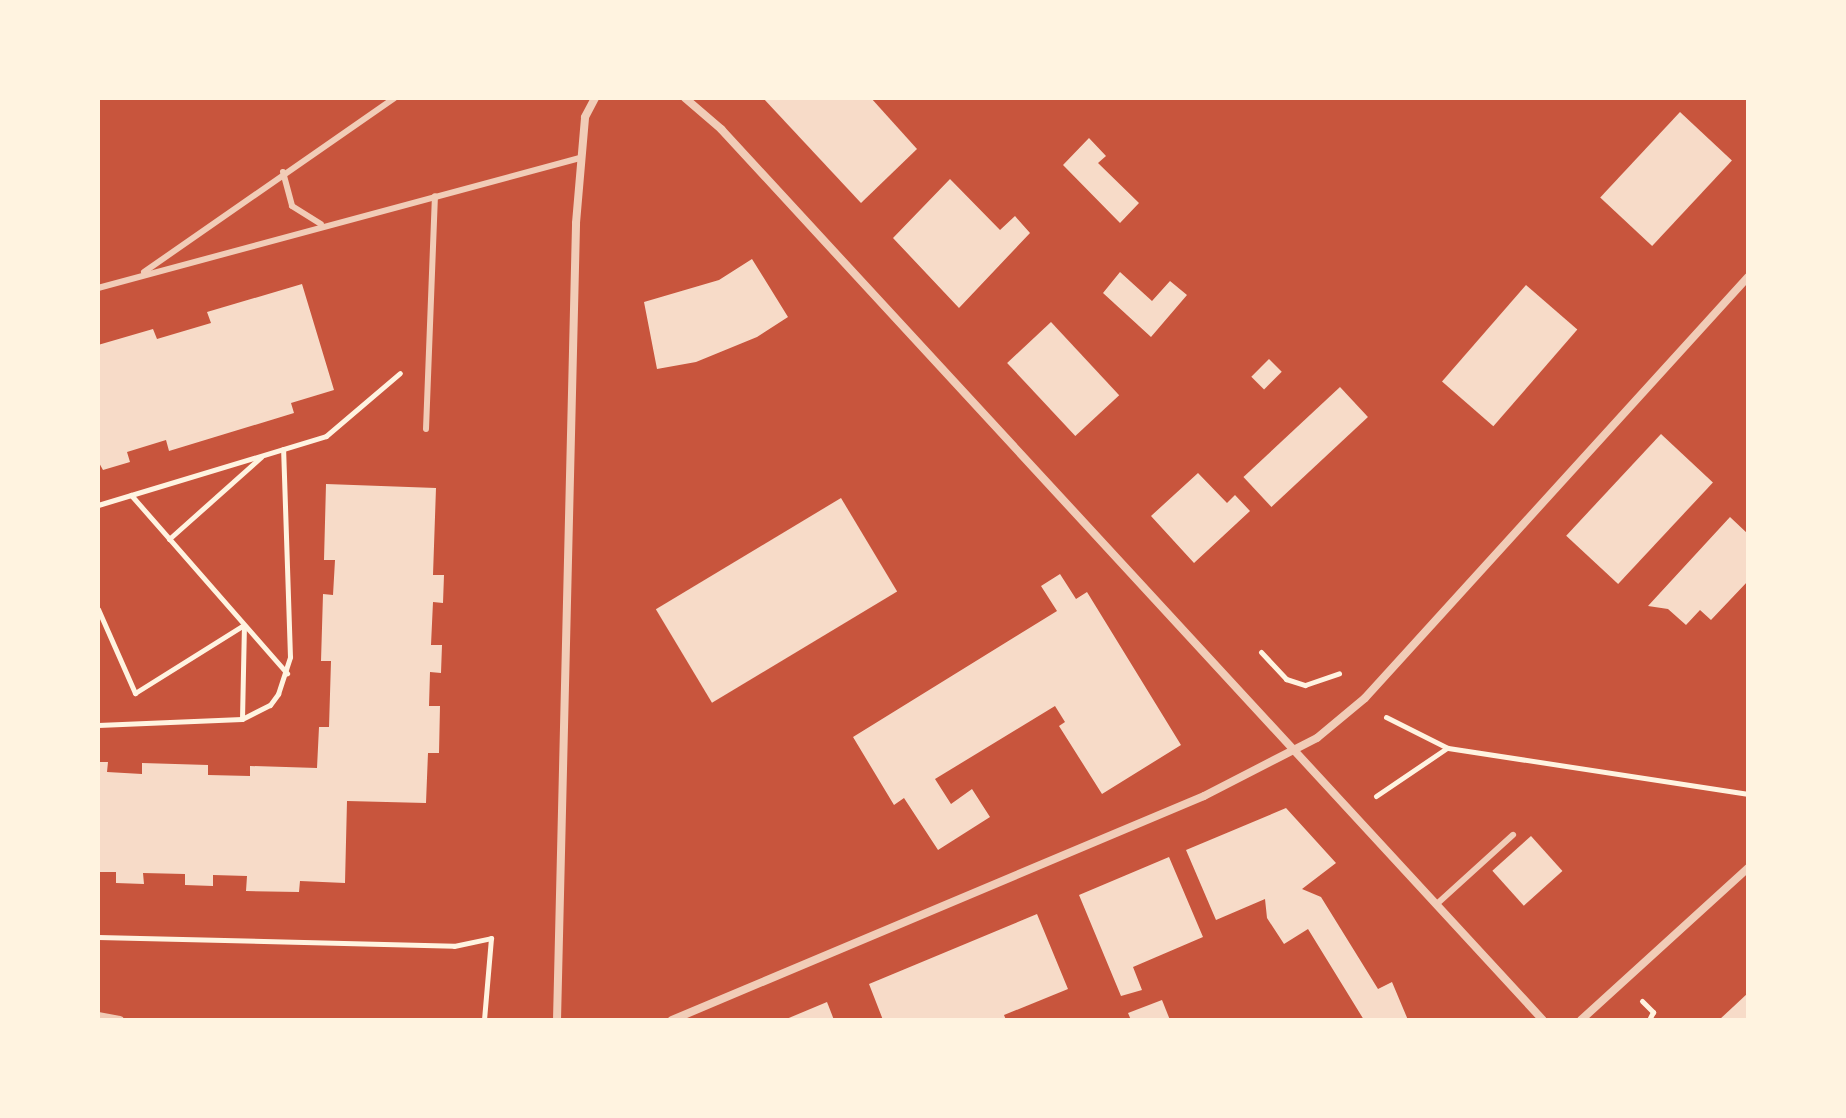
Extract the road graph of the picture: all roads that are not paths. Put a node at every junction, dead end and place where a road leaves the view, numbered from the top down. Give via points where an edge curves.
1 (394, 98) edge
2 (595, 98) edge
3 (685, 98) edge
4 (580, 158) junction
5 (283, 172) junction
6 (435, 196) junction
7 (321, 224) junction
8 (139, 276) junction
9 (1748, 277) edge
10 (98, 288) edge
11 (426, 429) dead end
12 (1295, 752) junction
13 (1513, 835) dead end
14 (1748, 868) edge
15 (1439, 902) junction
16 (98, 1016) edge
17 (120, 1020) edge
18 (557, 1020) edge
19 (672, 1020) edge
20 (1543, 1020) edge
21 (1581, 1020) edge

1 - 5 lane
2 - 4 street via 585,117
3 - 12 street via 721,129
4 - 6 lane
4 - 18 street
5 - 7 lane via 292,206
5 - 8 lane
6 - 7 lane
6 - 11 lane
7 - 8 lane
8 - 10 lane
9 - 12 street via 1365,698
12 - 15 street
12 - 19 street via 1204,796
13 - 15 lane
14 - 21 street
15 - 20 street
16 - 17 street

